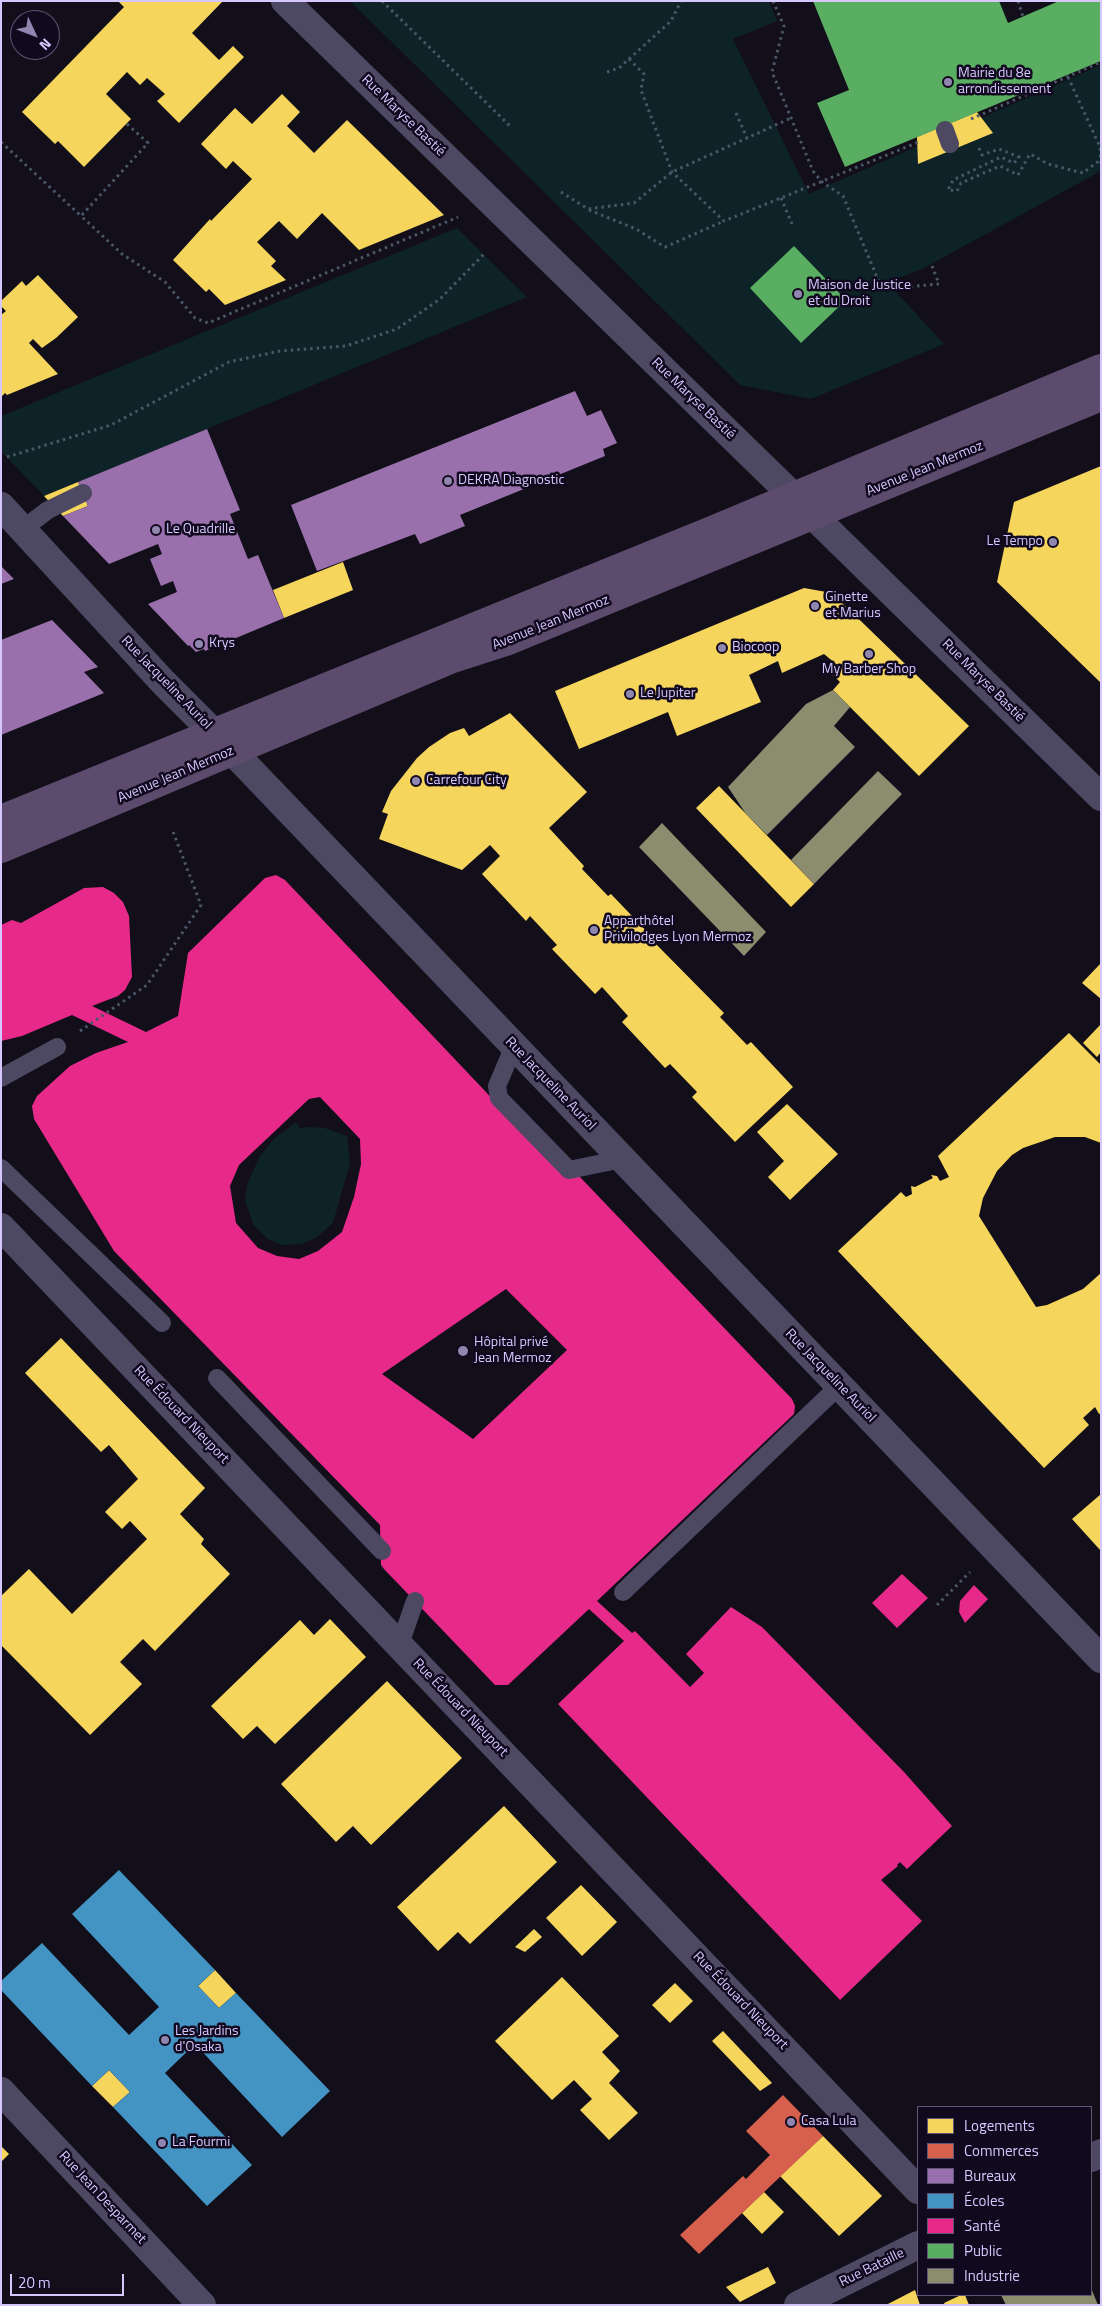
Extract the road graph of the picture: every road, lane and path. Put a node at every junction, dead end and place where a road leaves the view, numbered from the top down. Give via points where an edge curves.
1 (285, 1) edge
2 (382, 1) edge
3 (681, 1) edge
4 (774, 1) edge
5 (1018, 1) edge
6 (1023, 16) dead end
7 (629, 59) junction
8 (1101, 62) edge
9 (607, 72) dead end
10 (1068, 76) junction
11 (736, 114) dead end
12 (976, 116) dead end
13 (791, 118) junction
14 (126, 124) dead end
15 (511, 128) dead end
16 (747, 138) junction
17 (1, 142) edge
18 (976, 142) dead end
19 (916, 143) dead end
20 (1100, 160) edge
21 (1101, 166) edge
22 (672, 172) junction
23 (822, 182) junction
24 (561, 192) dead end
25 (780, 198) junction
26 (588, 209) junction
27 (81, 216) junction
28 (459, 217) dead end
29 (724, 221) junction
30 (792, 224) dead end
31 (484, 254) dead end
32 (932, 266) dead end
33 (1101, 368) edge
34 (1101, 397) edge
35 (7, 457) dead end
36 (83, 493) dead end
37 (793, 496) junction
38 (1, 506) edge
39 (814, 515) junction
40 (23, 529) junction
41 (213, 733) junction
42 (232, 752) junction
43 (1101, 797) edge
44 (1, 819) edge
45 (172, 829) dead end
46 (1, 849) edge
47 (514, 1046) junction
48 (57, 1047) joint
49 (1, 1078) edge
50 (622, 1158) junction
51 (1, 1168) edge
52 (1, 1227) edge
53 (162, 1323) dead end
54 (217, 1378) dead end
55 (839, 1386) junction
56 (382, 1551) dead end
57 (972, 1570) dead end
58 (623, 1592) dead end
59 (415, 1602) dead end
60 (937, 1605) dead end
61 (400, 1644) junction
62 (1101, 1659) edge
63 (1, 2091) edge
64 (917, 2189) edge
65 (917, 2246) edge
66 (202, 2305) edge
67 (798, 2305) edge

1 - 37 street, Rue Maryse Bastié
2 - 15 path
3 - 7 path via 671,22
4 - 13 path via 784,26 772,72
5 - 6 path
7 - 9 path via 619,68
7 - 22 path via 644,74 641,90
8 - 10 path
10 - 12 path
10 - 20 path via 1100,147
11 - 16 path
13 - 16 path
13 - 23 path via 813,171
14 - 27 path via 148,143
16 - 22 path
17 - 27 path
18 - 20 path via 982,155 998,149 1019,157 1014,164 1001,157 953,180 948,190 957,191 961,183 1000,166 1018,175 1030,154 1048,164 1083,173
19 - 23 path
20 - 21 path
22 - 26 path via 634,203
22 - 29 path
23 - 25 path
23 - 32 path via 843,196 882,289 939,284
24 - 26 path
25 - 29 path
25 - 30 path
26 - 29 path via 636,229 665,247
27 - 28 path via 122,254 164,282 196,318 208,323
31 - 35 path via 440,299 397,329 346,346 280,350 229,362 111,425
33 - 37 main road, Avenue Jean Mermoz
34 - 39 main road, Avenue Jean Mermoz
36 - 40 lane via 48,510
37 - 39 street, Rue Maryse Bastié
37 - 41 main road, Avenue Jean Mermoz
38 - 40 street, Rue Jacqueline Auriol
39 - 42 main road, Avenue Jean Mermoz via 506,642 450,660
39 - 43 street, Rue Maryse Bastié
40 - 41 street, Rue Jacqueline Auriol
41 - 42 street, Rue Jacqueline Auriol
41 - 44 main road, Avenue Jean Mermoz
42 - 46 main road, Avenue Jean Mermoz
42 - 47 street, Rue Jacqueline Auriol
45 - 48 path via 201,905 147,985
47 - 50 street, Rue Jacqueline Auriol
47 - 50 lane via 497,1086 506,1106 569,1170
48 - 49 lane
50 - 55 street, Rue Jacqueline Auriol
51 - 53 lane
52 - 61 street, Rue Édouard Nieuport
54 - 56 lane
55 - 58 lane
55 - 62 street, Rue Jacqueline Auriol
57 - 60 path
59 - 61 lane
61 - 64 street, Rue Édouard Nieuport
63 - 66 street, Rue Jean Desparmet
65 - 67 street, Rue Bataille

